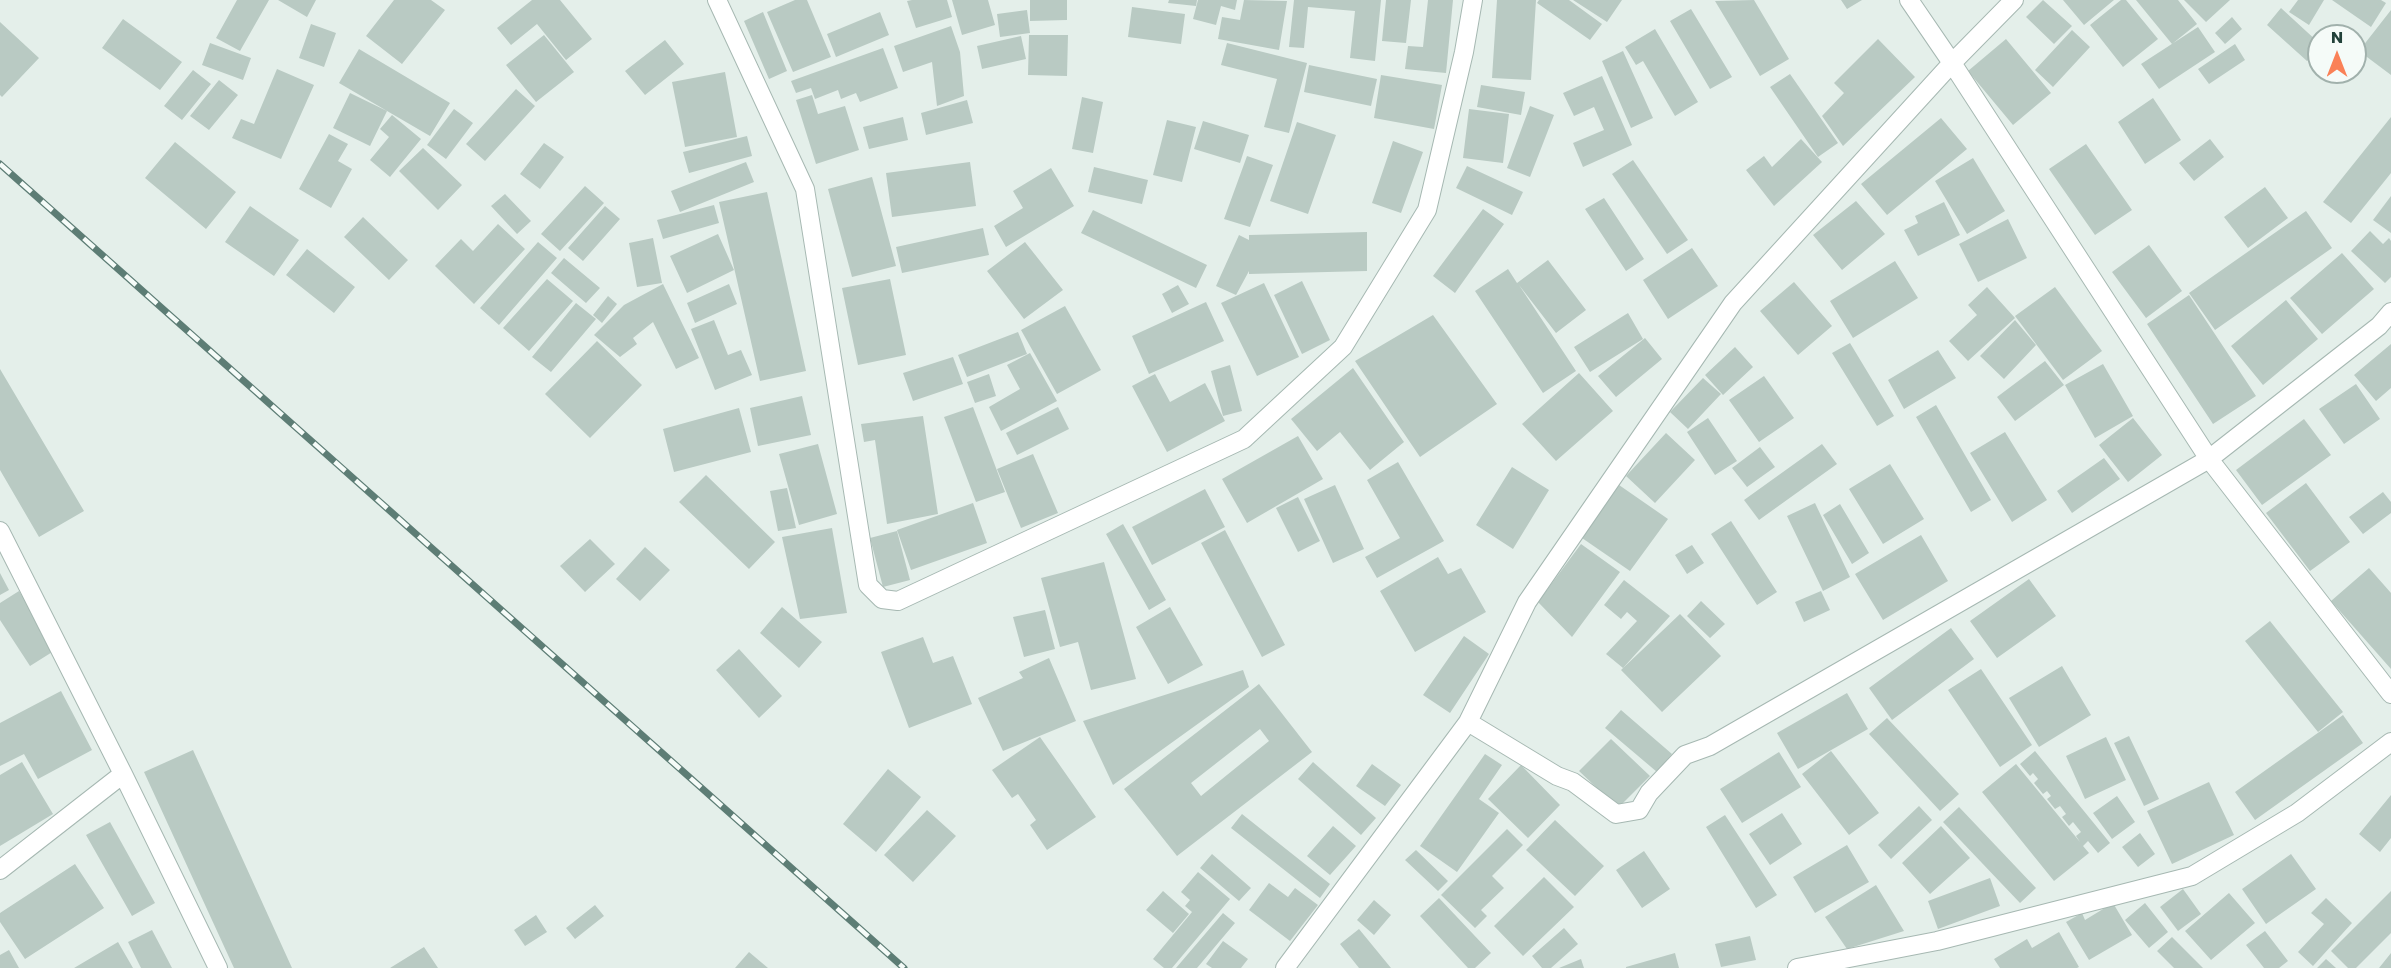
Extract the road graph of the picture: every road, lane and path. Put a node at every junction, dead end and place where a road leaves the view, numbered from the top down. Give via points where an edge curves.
1 (717, 0) edge
2 (1473, 0) edge
3 (1909, 0) edge
4 (2014, 0) edge
5 (1952, 63) junction
6 (2391, 312) edge
7 (2209, 459) junction
8 (0, 531) edge
9 (2391, 694) edge
10 (1468, 722) junction
11 (2391, 742) edge
12 (123, 774) junction
13 (0, 870) edge
14 (218, 968) edge
15 (1285, 968) edge
16 (1797, 968) edge

1 - 2 street via 805,189 868,585 882,599 898,601 1244,439 1343,347 1427,210
3 - 5 street
4 - 5 street
5 - 7 street
5 - 10 street via 1733,303 1527,602
6 - 7 street via 2379,326
7 - 9 street
7 - 10 street via 1710,746 1685,755 1649,793 1639,810 1616,814 1573,782
8 - 12 street
10 - 15 street
11 - 16 street via 2297,813 2192,876 1937,941
12 - 13 street
12 - 14 street

